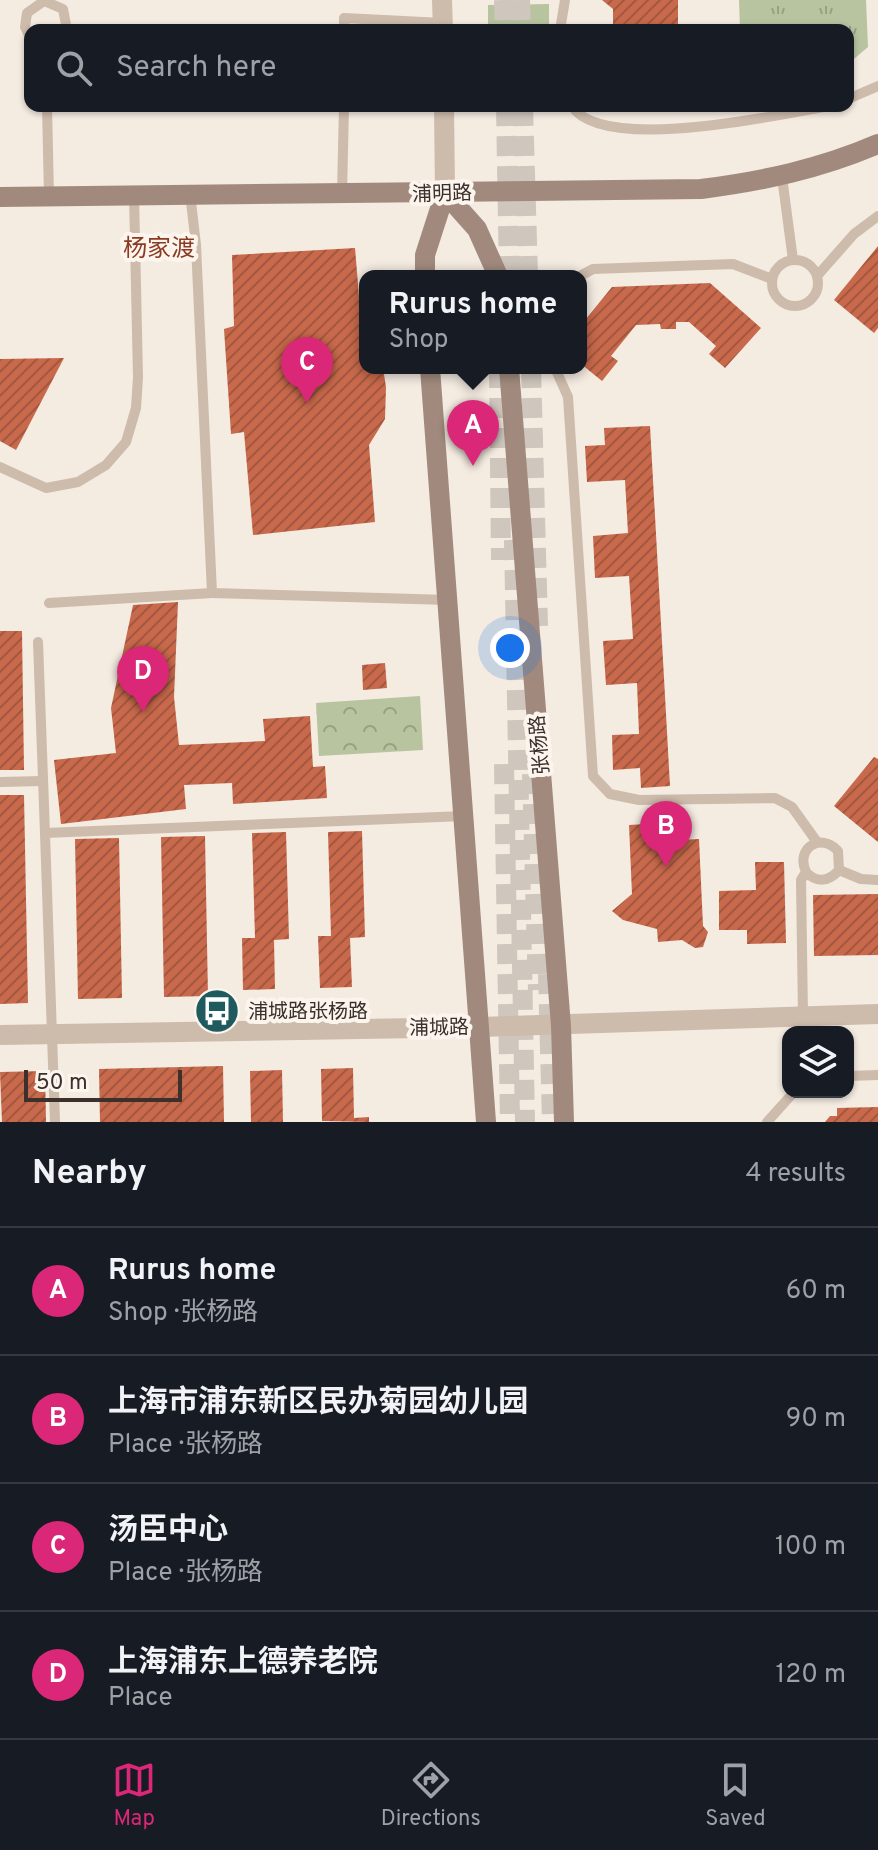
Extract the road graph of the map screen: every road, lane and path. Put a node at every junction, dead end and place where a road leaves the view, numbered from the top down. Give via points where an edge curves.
1 (442, 0) edge
2 (565, 0) edge
3 (25, 24) edge
4 (66, 24) edge
5 (344, 24) edge
6 (418, 24) edge
7 (443, 24) edge
8 (561, 24) edge
9 (878, 86) edge
10 (854, 96) edge
11 (47, 112) edge
12 (344, 112) edge
13 (444, 112) edge
14 (579, 112) edge
15 (795, 112) edge
16 (878, 144) edge
17 (782, 177) junction
18 (190, 193) junction
19 (445, 193) junction
20 (342, 194) junction
21 (134, 195) junction
22 (49, 196) junction
23 (0, 197) edge
24 (878, 216) edge
25 (793, 260) junction
26 (425, 270) edge
27 (495, 270) edge
28 (587, 272) edge
29 (817, 276) junction
30 (772, 279) junction
31 (430, 374) edge
32 (509, 374) edge
33 (558, 374) edge
34 (0, 467) edge
35 (212, 593) junction
36 (448, 600) junction
37 (49, 603) dead end
38 (38, 642) dead end
39 (43, 781) junction
40 (0, 782) edge
41 (464, 816) junction
42 (45, 833) junction
43 (817, 842) junction
44 (839, 870) junction
45 (806, 872) junction
46 (878, 880) edge
47 (878, 1014) edge
48 (803, 1017) junction
49 (561, 1026) junction
50 (481, 1027) junction
51 (52, 1034) junction
52 (0, 1035) edge
53 (878, 1075) edge
54 (854, 1076) edge
55 (789, 1098) edge
56 (55, 1122) edge
57 (486, 1122) edge
58 (564, 1122) edge
59 (767, 1122) edge

1 - 7 street
2 - 8 lane
3 - 4 lane via 27,13 44,1 63,9
5 - 6 lane via 344,18
9 - 10 lane
11 - 22 lane
12 - 20 lane
13 - 19 street
14 - 15 lane via 594,125 662,130
16 - 17 main road, 浦明路
17 - 19 main road, 浦明路 via 701,189
17 - 25 lane
18 - 20 main road, 浦明路
18 - 21 main road, 浦明路
18 - 35 lane
19 - 20 main road, 浦明路
19 - 26 main road
19 - 27 main road via 477,229
21 - 22 main road, 浦明路
21 - 34 lane via 138,377 126,442 106,465 78,482 46,488
22 - 23 main road, 浦明路
24 - 29 lane
25 - 29 lane via 808,264
25 - 30 lane via 779,266
28 - 30 lane via 733,264
29 - 30 lane via 812,297 792,306 774,294
31 - 36 main road
32 - 49 main road, 张杨路
33 - 43 lane via 568,397 593,776 610,794 639,800 775,798 792,807
35 - 36 lane
35 - 37 lane
36 - 41 main road
38 - 39 lane
39 - 40 lane
39 - 42 lane
41 - 42 lane
41 - 50 main road
42 - 51 lane
43 - 44 lane via 838,851
43 - 45 lane via 804,853
44 - 45 lane via 823,880
44 - 46 lane
45 - 48 lane via 801,880
47 - 48 street, 浦城路
48 - 49 street, 浦城路
49 - 50 street, 浦城路
49 - 58 main road, 张杨路
50 - 51 street, 浦城路
50 - 57 main road
51 - 52 street, 浦城路
51 - 56 lane
53 - 54 lane
55 - 59 lane

